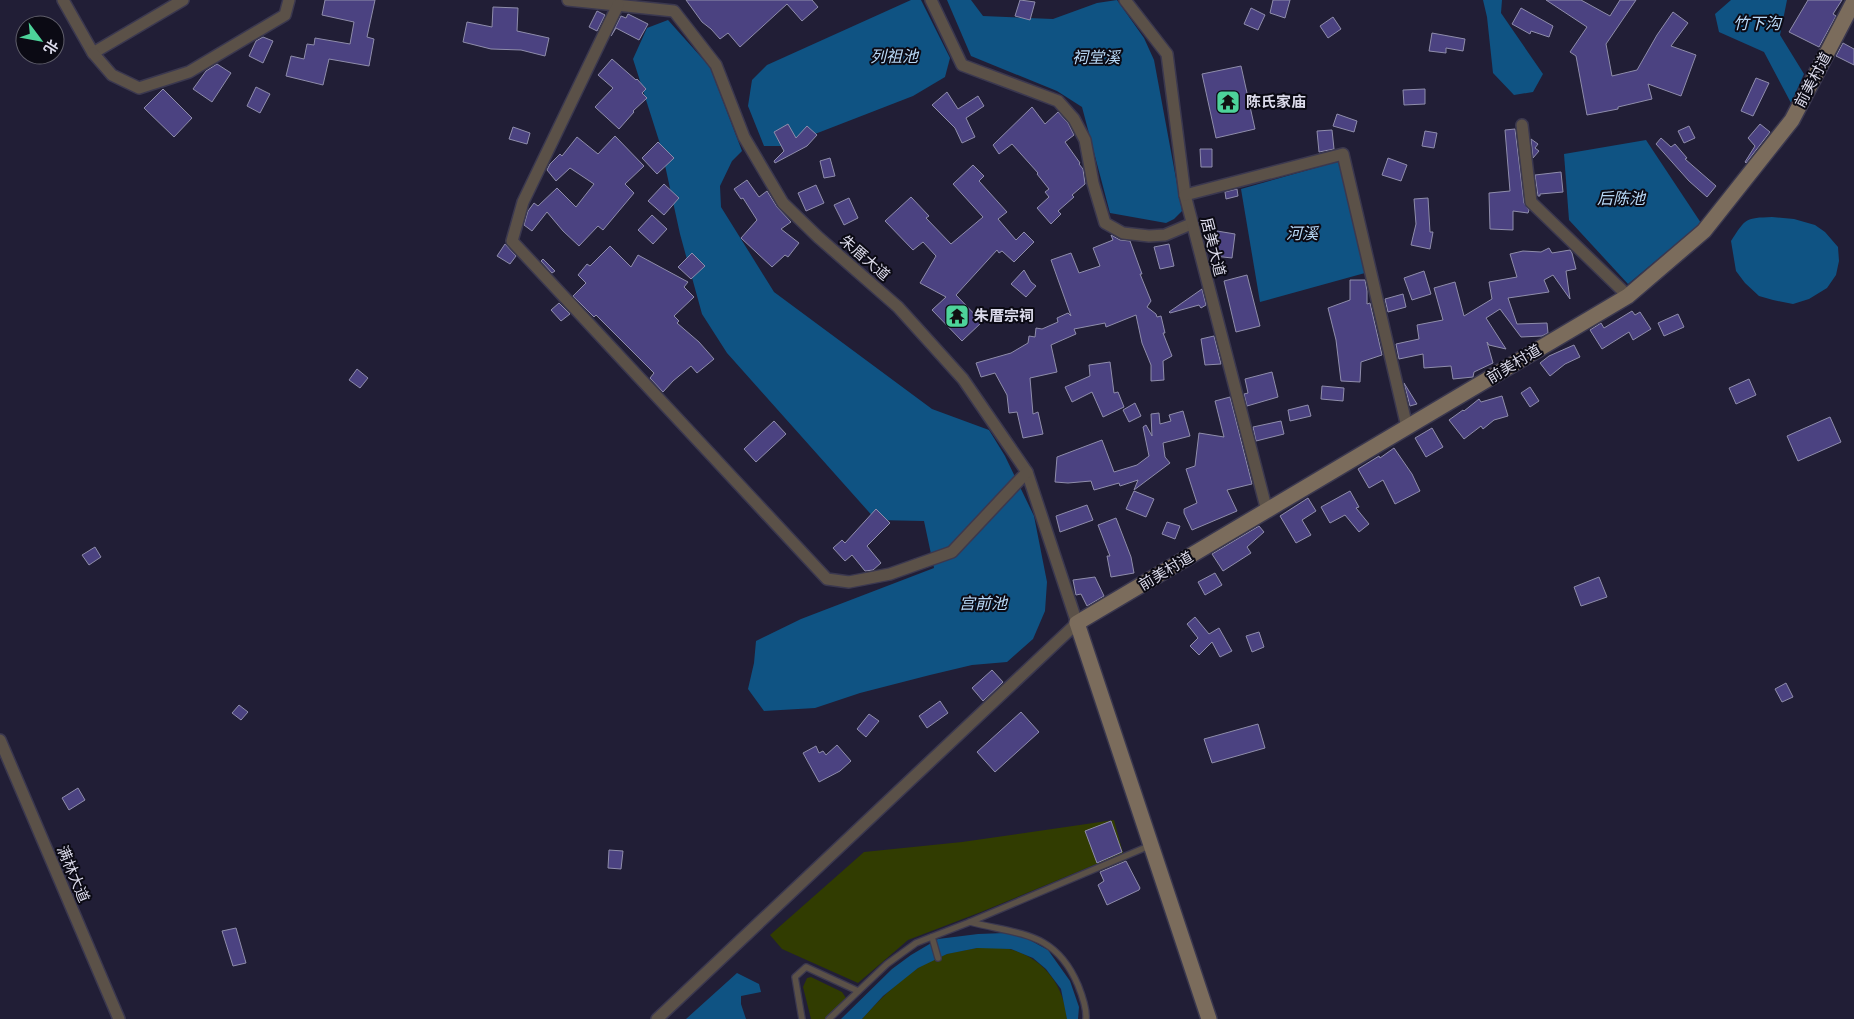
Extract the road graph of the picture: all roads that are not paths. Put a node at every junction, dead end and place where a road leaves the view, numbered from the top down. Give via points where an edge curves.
1 (63, 0) edge
2 (183, 0) edge
3 (289, 0) edge
4 (568, 0) edge
5 (930, 0) edge
6 (1125, 0) edge
7 (1854, 1) edge
8 (618, 5) junction
9 (93, 53) junction
10 (1522, 125) dead end
11 (1185, 195) junction
12 (1191, 224) junction
13 (1628, 296) junction
14 (1407, 427) junction
15 (1027, 472) junction
16 (1267, 511) junction
17 (1077, 624) junction
18 (0, 740) edge
19 (1151, 845) junction
20 (970, 922) junction
21 (932, 937) junction
22 (938, 958) dead end
23 (858, 991) junction
24 (119, 1019) edge
25 (657, 1019) edge
26 (802, 1019) edge
27 (829, 1019) edge
28 (1086, 1019) edge
29 (1210, 1019) edge

1 - 9 street
2 - 9 street
3 - 9 street via 285,15 190,72 139,88 112,74
4 - 8 street, 朱厝大道
5 - 12 street via 962,65 1058,101 1074,119 1086,140 1093,184 1105,223 1123,233 1149,236 1165,235
6 - 11 street, 居美大道 via 1167,54
7 - 13 street, 前美村道 via 1792,120 1704,231
8 - 15 street, 朱厝大道 via 674,11 716,65 744,137 783,203 898,307 963,379
8 - 15 street via 524,202 512,241 827,579 849,582 890,574 952,552
10 - 13 street via 1530,202
11 - 12 street, 居美大道
11 - 14 street via 1343,154
12 - 16 street, 居美大道
13 - 14 street, 前美村道
14 - 16 street, 前美村道
15 - 17 street, 朱厝大道
16 - 17 street, 前美村道
17 - 19 street
17 - 25 street
18 - 24 street, 满林大道
19 - 20 lane
19 - 29 street
20 - 21 lane
20 - 28 lane via 1024,933 1059,953 1072,970
21 - 22 lane
21 - 23 lane via 916,943 887,964
23 - 26 lane via 806,967 795,977
23 - 27 lane

